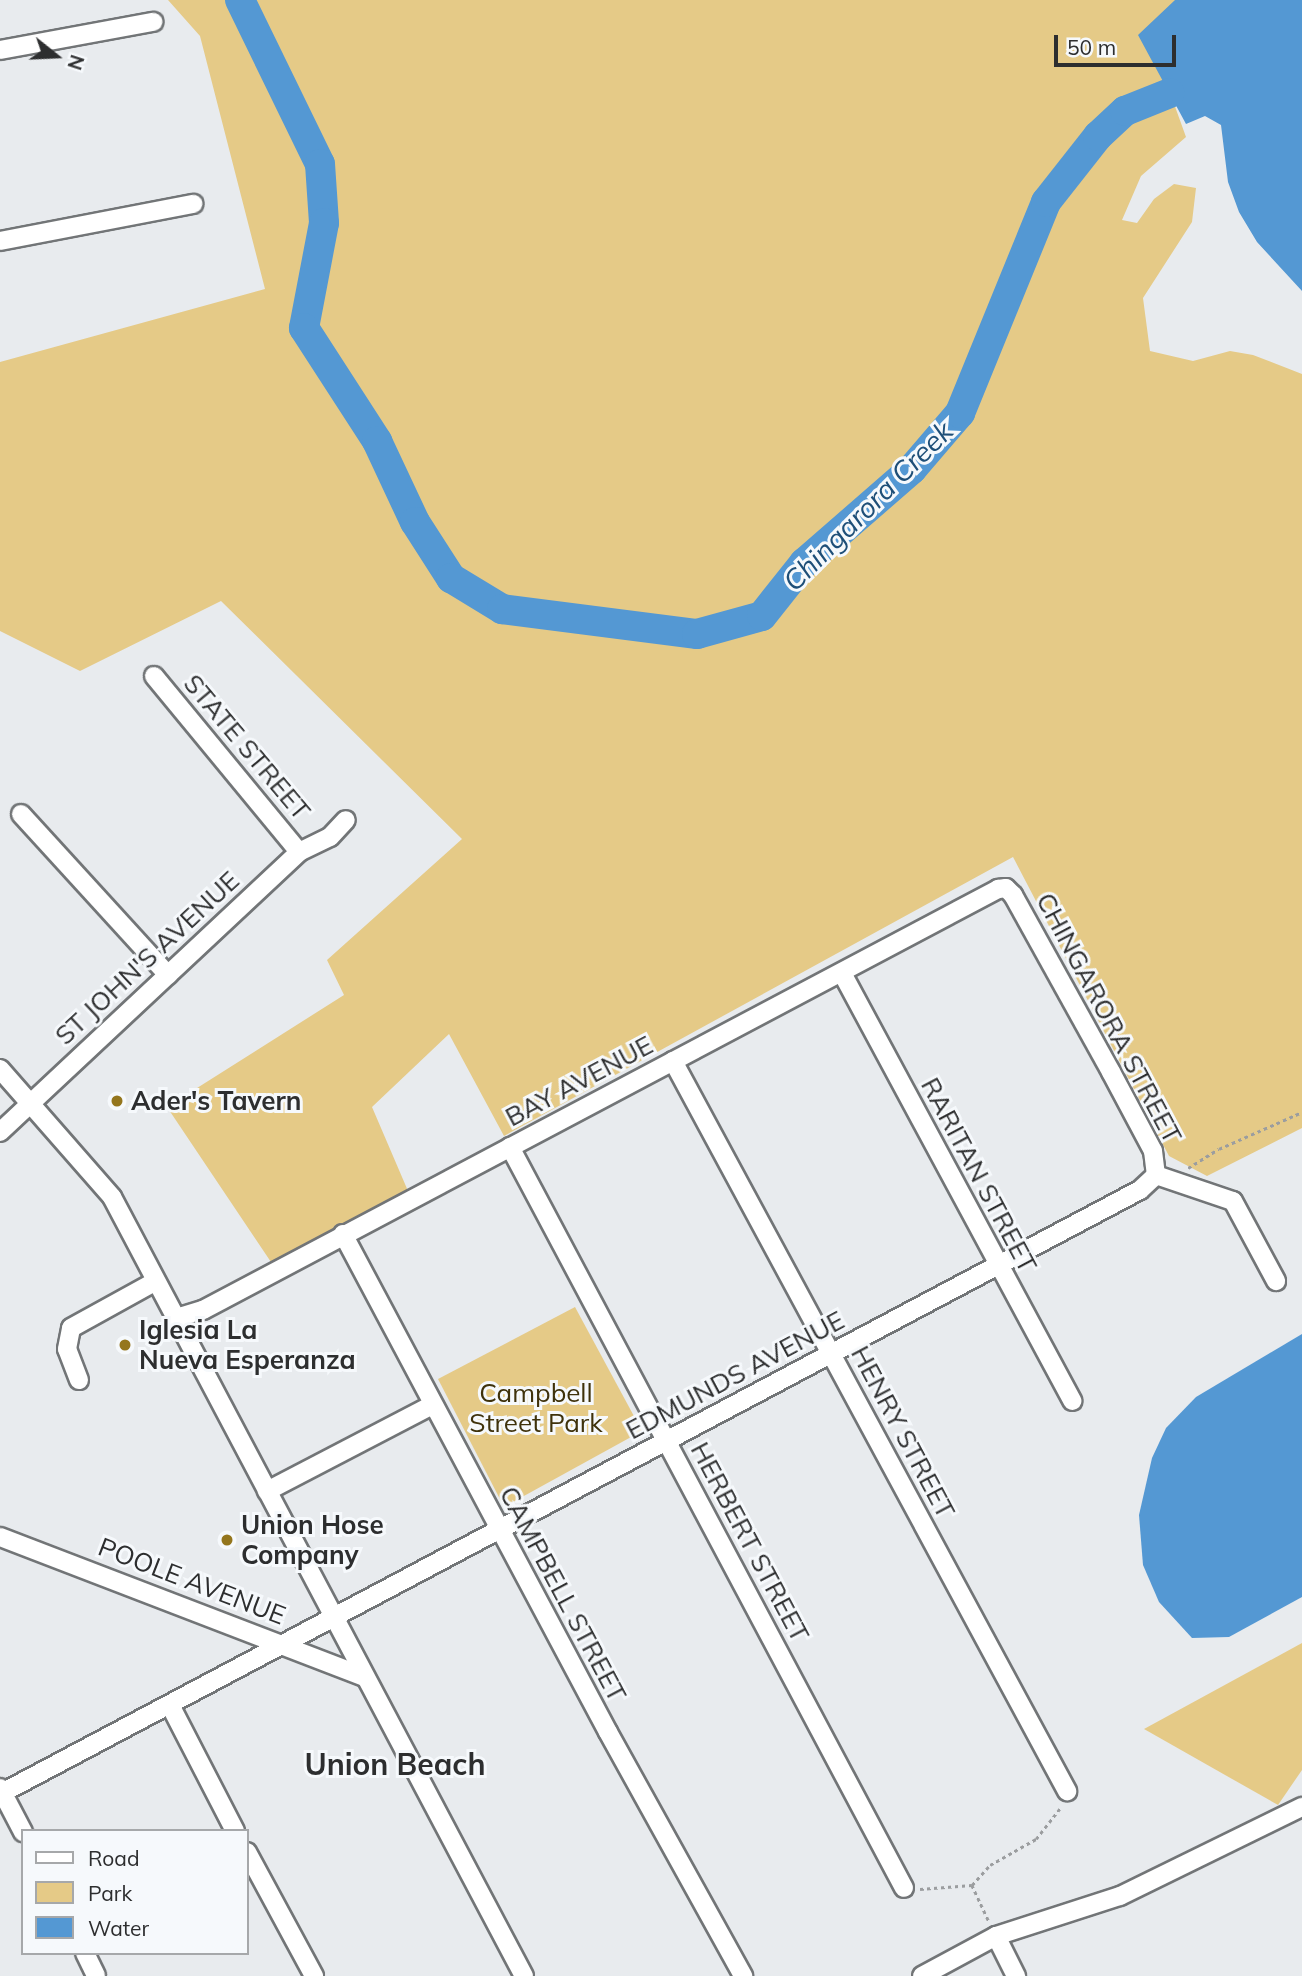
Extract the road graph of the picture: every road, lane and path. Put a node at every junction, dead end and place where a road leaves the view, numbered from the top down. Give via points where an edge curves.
1 (153, 22) dead end
2 (0, 50) edge
3 (192, 204) dead end
4 (0, 241) edge
5 (154, 676) dead end
6 (21, 814) dead end
7 (345, 820) dead end
8 (299, 852) junction
9 (1006, 888) joint
10 (842, 973) junction
11 (168, 975) junction
12 (673, 1061) junction
13 (0, 1069) edge
14 (31, 1103) junction
15 (1302, 1112) edge
16 (0, 1132) edge
17 (510, 1147) junction
18 (1163, 1177) junction
19 (343, 1234) junction
20 (998, 1265) junction
21 (156, 1281) junction
22 (1276, 1281) dead end
23 (176, 1318) junction
24 (830, 1353) junction
25 (79, 1380) dead end
26 (1072, 1401) dead end
27 (432, 1405) junction
28 (667, 1441) junction
29 (267, 1491) junction
30 (499, 1530) junction
31 (0, 1536) edge
32 (333, 1617) junction
33 (284, 1644) junction
34 (364, 1677) junction
35 (170, 1705) junction
36 (1, 1791) edge
37 (1067, 1791) joint
38 (1302, 1807) edge
39 (21, 1829) edge
40 (234, 1829) edge
41 (248, 1854) edge
42 (972, 1885) junction
43 (904, 1888) joint
44 (996, 1936) junction
45 (86, 1955) edge
46 (96, 1976) edge
47 (314, 1976) edge
48 (524, 1976) edge
49 (743, 1976) edge
50 (922, 1976) edge
51 (1016, 1976) edge

1 - 2 street
3 - 4 street
5 - 8 street, STATE STREET
6 - 11 street
7 - 8 street, ST JOHN'S AVENUE via 330,837
8 - 11 street, ST JOHN'S AVENUE
9 - 10 street, BAY AVENUE via 988,892
9 - 18 street, CHINGARORA STREET via 1141,1128
10 - 12 street, BAY AVENUE
10 - 20 street, RARITAN STREET
11 - 14 street, ST JOHN'S AVENUE
12 - 17 street, BAY AVENUE
12 - 24 street, HENRY STREET
13 - 14 street
14 - 16 street, ST JOHN'S AVENUE
14 - 21 street via 112,1197
15 - 18 path
17 - 19 street, BAY AVENUE
17 - 28 street, HERBERT STREET
18 - 20 street, EDMUNDS AVENUE
18 - 22 street via 1235,1202
19 - 23 street, BAY AVENUE via 202,1310
19 - 27 street, CAMPBELL STREET
20 - 24 street, EDMUNDS AVENUE
20 - 26 street, RARITAN STREET
21 - 23 street
21 - 25 street via 71,1328 66,1349
23 - 29 street
24 - 28 street, EDMUNDS AVENUE
24 - 37 street, HENRY STREET
27 - 29 street
27 - 30 street, CAMPBELL STREET
28 - 30 street, EDMUNDS AVENUE
28 - 43 street, HERBERT STREET
29 - 32 street
30 - 32 street, EDMUNDS AVENUE
30 - 49 street, CAMPBELL STREET
31 - 33 street, POOLE AVENUE
32 - 33 street, EDMUNDS AVENUE
32 - 34 street
33 - 34 street, POOLE AVENUE
33 - 35 street, EDMUNDS AVENUE
34 - 48 street
35 - 36 street, EDMUNDS AVENUE
35 - 40 street
36 - 39 street
37 - 42 path via 1047,1829 990,1865
38 - 44 street via 1121,1896
41 - 47 street
42 - 43 path
42 - 44 path
44 - 50 street
44 - 51 street
45 - 46 street

